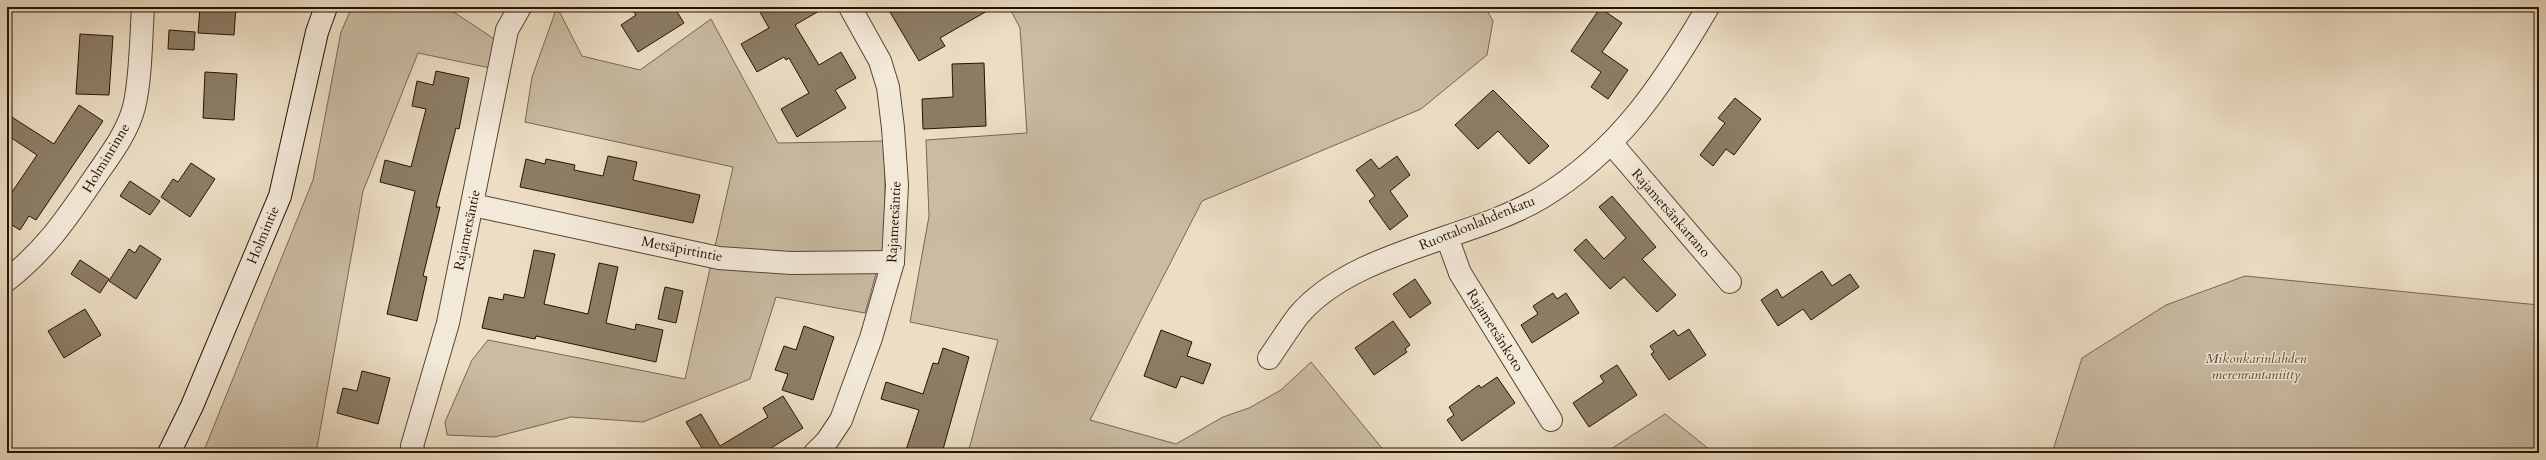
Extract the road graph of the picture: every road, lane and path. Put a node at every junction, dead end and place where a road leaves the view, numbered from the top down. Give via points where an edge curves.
1 (143, 7) edge
2 (326, 7) edge
3 (520, 7) edge
4 (850, 7) edge
5 (1708, 7) edge
6 (1612, 144) junction
7 (473, 205) junction
8 (1447, 237) junction
9 (893, 262) junction
10 (7, 280) edge
11 (1730, 282) dead end
12 (1269, 358) dead end
13 (1551, 420) dead end
14 (169, 453) edge
15 (414, 453) edge
16 (815, 453) edge

1 - 10 street, Holminrinne via 134,107 128,124 57,233 30,262
2 - 14 street, Holmintie via 317,32 280,196 192,406
3 - 7 street, Rajametsäntie via 507,30
4 - 9 street, Rajametsäntie via 880,61 888,87 897,186
5 - 6 street, Ruottalonlahdenkatu via 1672,68 1639,114
6 - 8 street, Ruottalonlahdenkatu via 1540,198
6 - 11 street, Rajametsänkartano
7 - 9 street, Metsäpirtintie via 719,258 791,263
7 - 15 street, Rajametsäntie via 448,322 412,446
8 - 12 street, Ruottalonlahdenkatu via 1398,254 1327,290 1299,315
8 - 13 street, Rajametsänkoto via 1460,273
9 - 16 street, Rajametsäntie via 871,338 841,420 828,442

